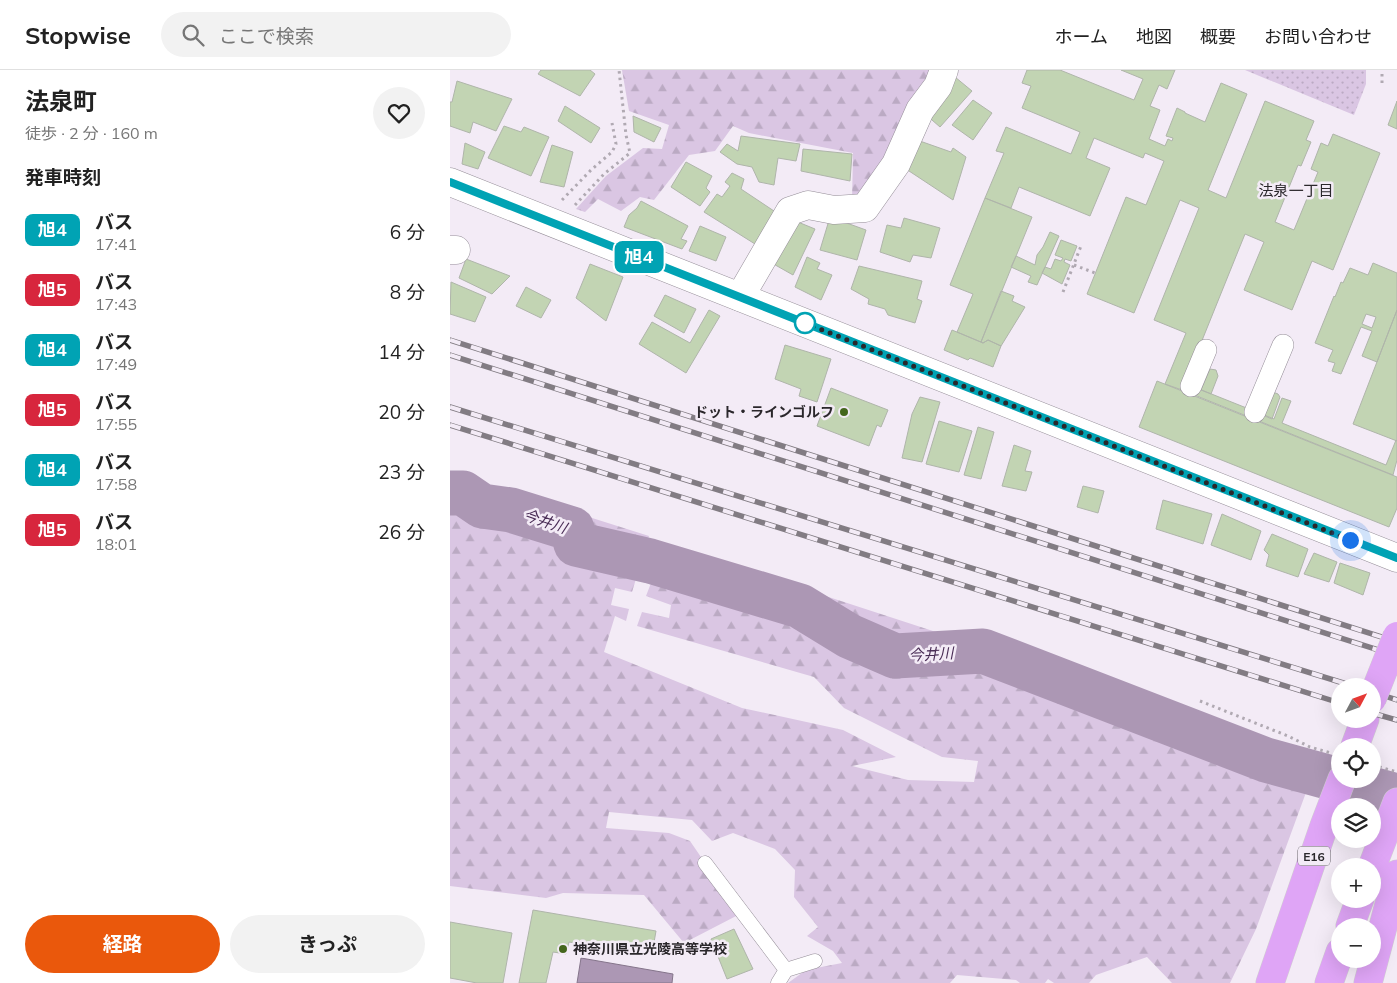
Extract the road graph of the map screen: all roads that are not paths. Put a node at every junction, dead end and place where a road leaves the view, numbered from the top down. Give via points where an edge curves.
1 (944, 70) edge
2 (450, 182) edge
3 (740, 297) junction
4 (1283, 345) dead end
5 (1206, 350) dead end
6 (1191, 386) dead end
7 (1256, 412) dead end
8 (1397, 558) edge
9 (1397, 636) edge
10 (1381, 678) edge
11 (1339, 788) edge
12 (1397, 802) edge
13 (1375, 858) edge
14 (705, 863) dead end
15 (1397, 874) edge
16 (815, 961) dead end
17 (1334, 968) edge
18 (786, 970) junction
19 (1371, 970) edge
20 (778, 983) edge
21 (1270, 983) edge
22 (1329, 983) edge

1 - 3 street via 938,86 920,110 896,164 866,208 834,210 808,205 790,212
2 - 3 street via 563,218
3 - 8 street
4 - 7 street
5 - 6 street
9 - 10 highway, bridge
11 - 21 highway, E16
12 - 13 highway
14 - 18 lane
15 - 19 highway
16 - 18 lane
17 - 22 highway
18 - 20 lane

